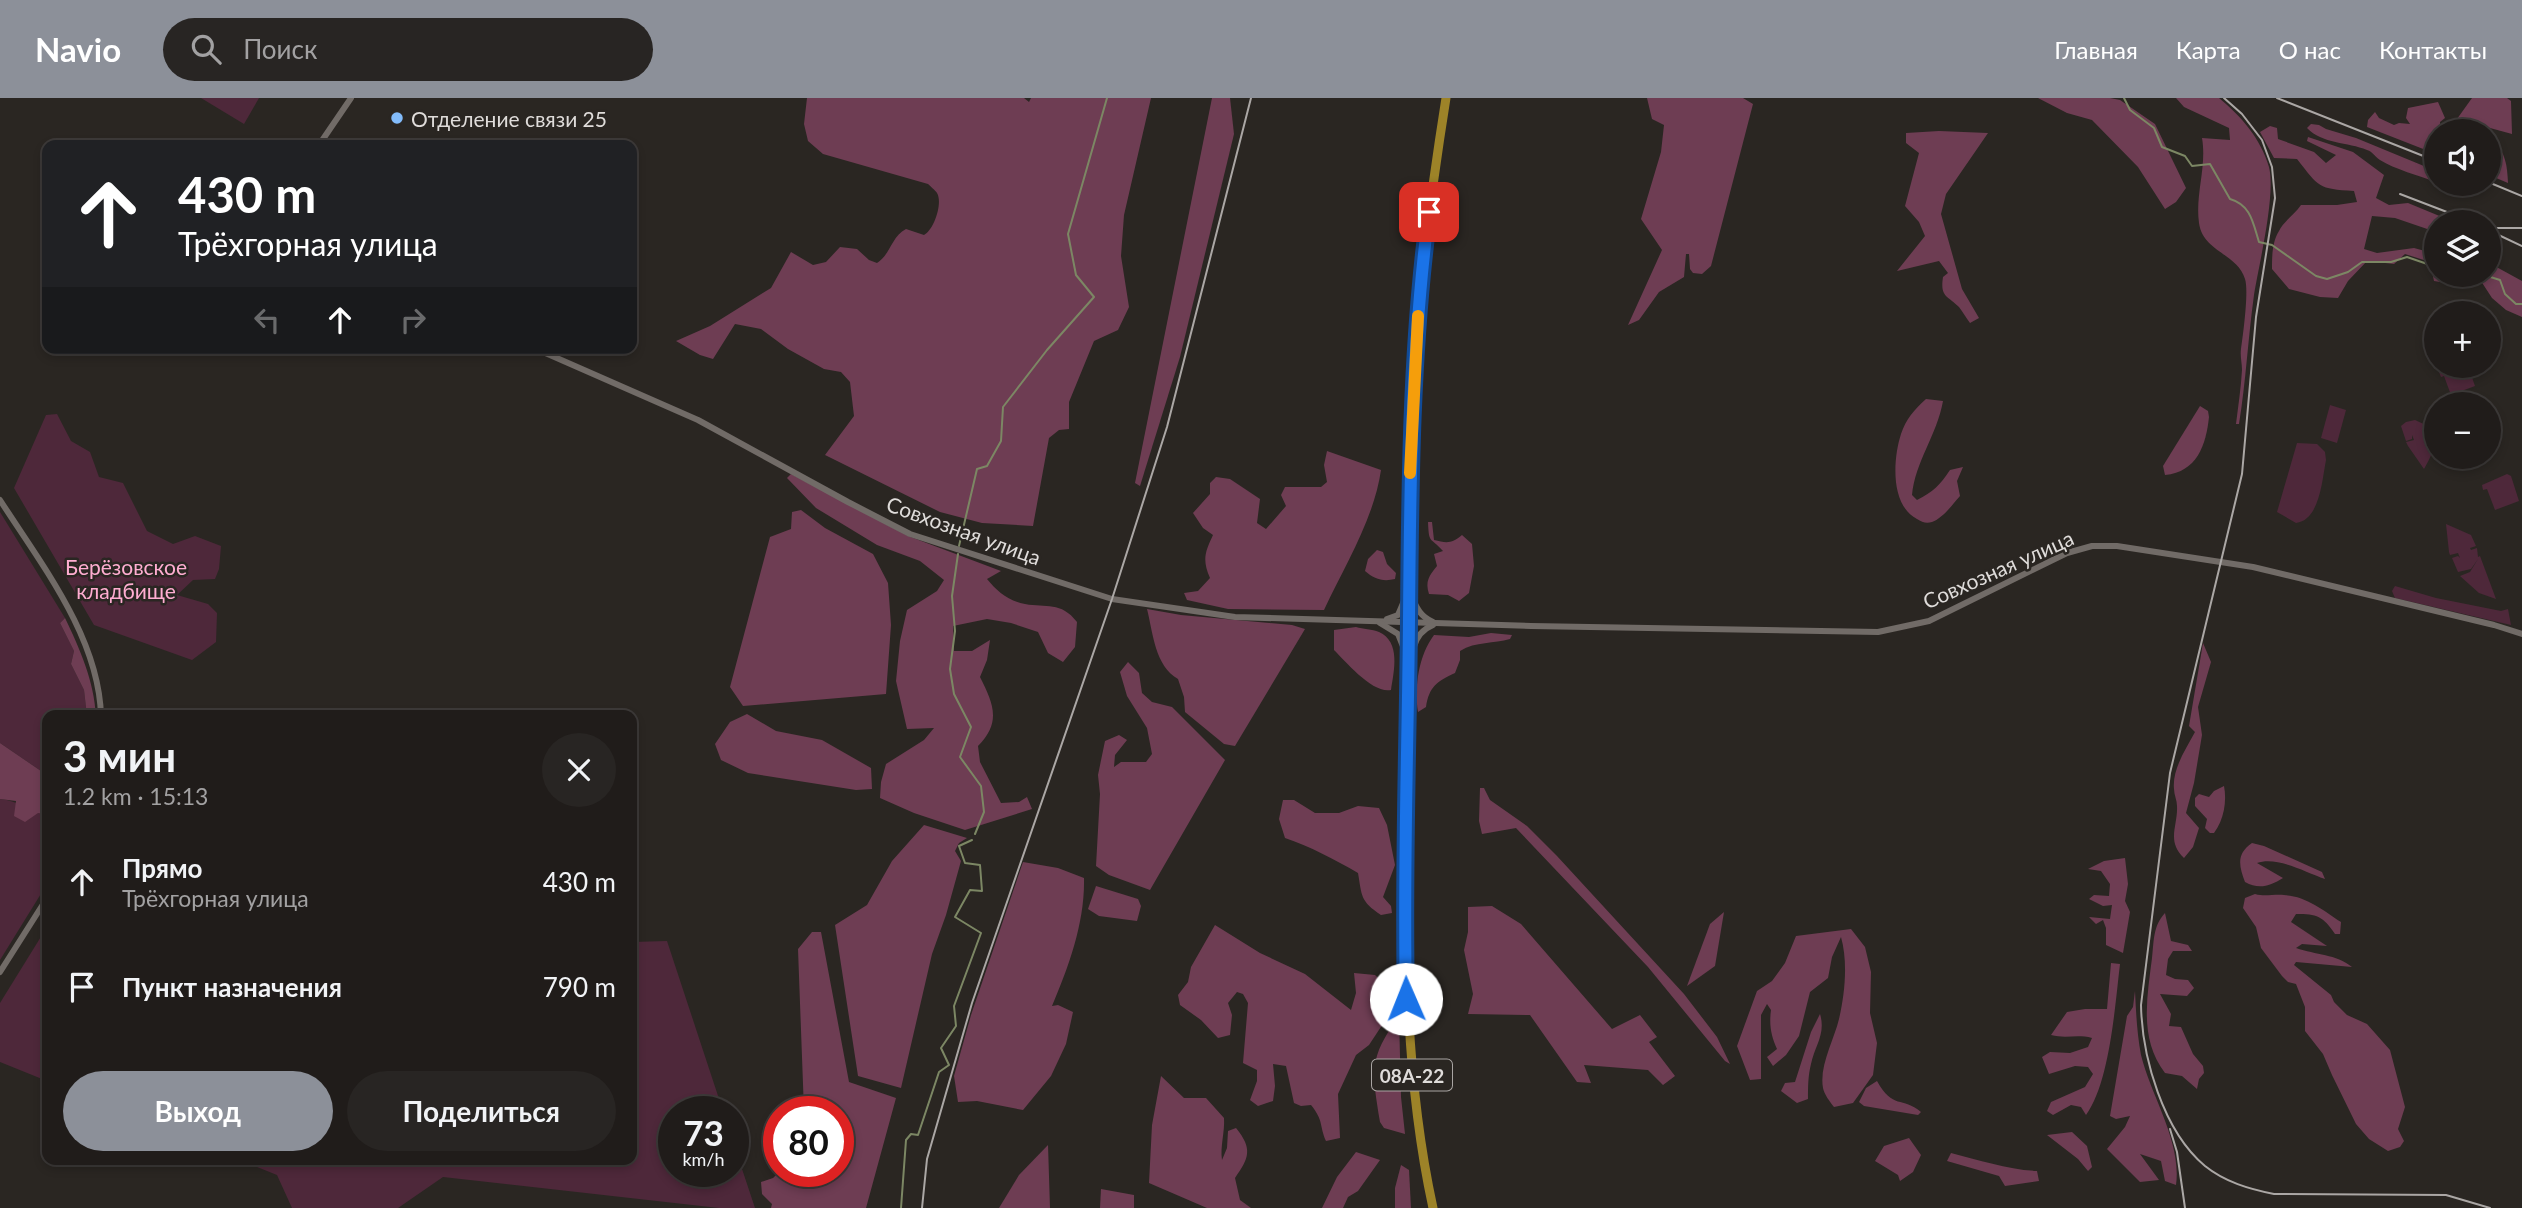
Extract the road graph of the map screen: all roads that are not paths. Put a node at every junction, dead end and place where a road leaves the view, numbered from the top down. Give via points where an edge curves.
1 (351, 98) edge
2 (1446, 98) edge
3 (322, 140) edge
4 (548, 354) edge
5 (0, 500) edge
6 (1409, 516) junction
7 (1375, 621) junction
8 (1409, 622) junction
9 (1438, 624) junction
10 (2522, 634) edge
11 (102, 710) edge
12 (1407, 719) junction
13 (42, 906) edge
14 (0, 972) edge
15 (1433, 1208) edge

1 - 3 main road
2 - 6 highway, 08А-22 via 1419,298
4 - 7 main road, Совхозная улица via 698,420 910,534 1041,578 1112,599 1196,612
5 - 11 main road via 70,610 89,653
6 - 7 main road via 1402,609 1398,615
6 - 8 highway, 08А-22
6 - 9 main road via 1414,604 1422,616
7 - 8 main road, Совхозная улица
7 - 12 main road via 1391,628 1404,646
8 - 9 main road, Совхозная улица
8 - 12 highway, 08А-22
9 - 10 main road, Совхозная улица via 1878,632 1929,621 2067,553 2117,546 2253,567
9 - 12 main road via 1423,630 1413,645
12 - 15 highway, 08А-22 via 1406,999 1416,1108
13 - 14 main road

